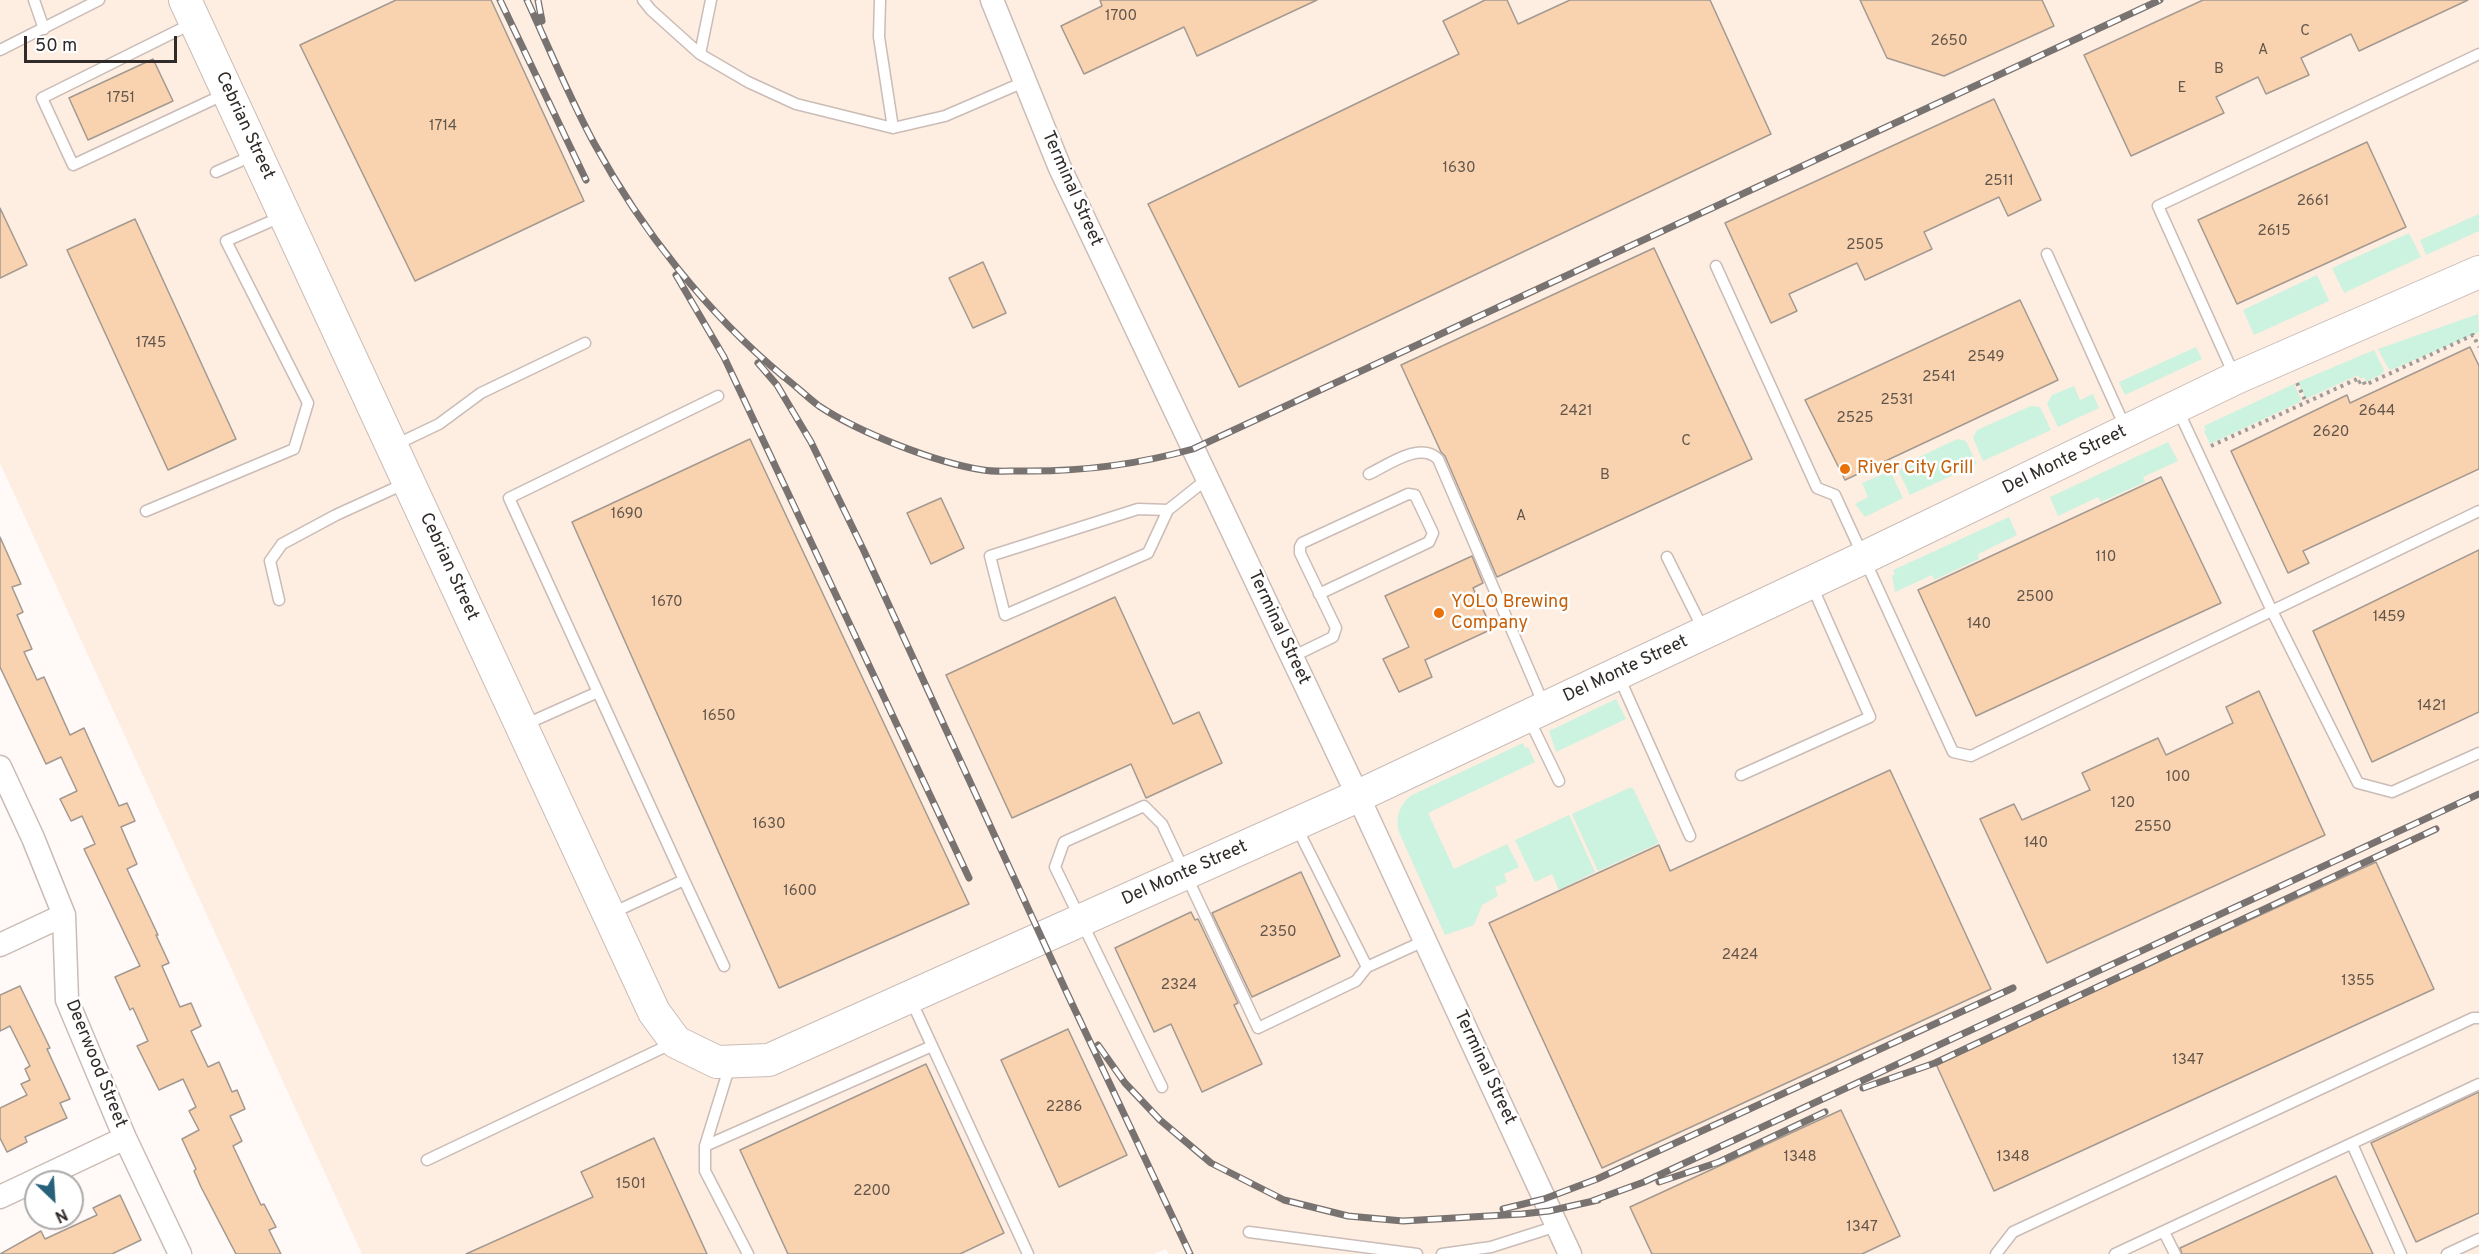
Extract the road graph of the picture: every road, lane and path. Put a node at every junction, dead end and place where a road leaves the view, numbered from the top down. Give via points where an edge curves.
1 (34, 0) edge
2 (99, 0) edge
3 (643, 0) edge
4 (711, 0) edge
5 (880, 0) edge
6 (992, 0) edge
7 (190, 11) edge
8 (44, 29) junction
9 (0, 50) edge
10 (700, 54) junction
11 (2479, 54) edge
12 (1024, 82) junction
13 (228, 93) junction
14 (893, 128) junction
15 (258, 154) junction
16 (216, 172) dead end
17 (286, 215) junction
18 (2047, 254) dead end
19 (1716, 266) dead end
20 (2479, 272) edge
21 (585, 343) dead end
22 (2479, 347) edge
23 (2236, 378) junction
24 (2297, 383) dead end
25 (718, 396) dead end
26 (2306, 402) junction
27 (2177, 407) junction
28 (2127, 432) junction
29 (392, 446) junction
30 (2211, 446) dead end
31 (1369, 474) dead end
32 (1207, 479) junction
33 (409, 482) junction
34 (1168, 510) junction
35 (146, 511) dead end
36 (2479, 511) edge
37 (1667, 557) dead end
38 (1863, 558) junction
39 (1810, 583) junction
40 (1319, 594) junction
41 (279, 600) dead end
42 (2272, 611) junction
43 (1705, 632) junction
44 (1292, 657) junction
45 (1618, 674) junction
46 (598, 692) junction
47 (1537, 712) junction
48 (522, 726) junction
49 (2479, 753) edge
50 (0, 767) edge
51 (1741, 775) dead end
52 (1559, 781) dead end
53 (1358, 796) junction
54 (1296, 824) junction
55 (1690, 836) dead end
56 (1185, 874) junction
57 (684, 880) junction
58 (609, 914) junction
59 (64, 915) junction
60 (1079, 921) junction
61 (1424, 941) junction
62 (0, 945) edge
63 (724, 966) dead end
64 (1367, 967) junction
65 (909, 997) junction
66 (2479, 1018) edge
67 (676, 1042) junction
68 (932, 1046) junction
69 (769, 1060) joint
70 (731, 1061) junction
71 (2479, 1084) edge
72 (1162, 1087) dead end
73 (125, 1138) junction
74 (2352, 1143) junction
75 (705, 1146) junction
76 (427, 1160) dead end
77 (0, 1197) edge
78 (1557, 1226) junction
79 (1249, 1232) dead end
80 (2164, 1232) junction
81 (2479, 1239) edge
82 (1492, 1250) edge
83 (180, 1254) edge
84 (748, 1254) edge
85 (1028, 1254) edge
86 (1417, 1254) edge
87 (1442, 1254) edge
88 (1570, 1254) edge
89 (1996, 1254) edge
90 (2115, 1254) edge
91 (2175, 1254) edge
92 (2401, 1254) edge
93 (2446, 1254) edge

1 - 8 lane
2 - 8 lane
3 - 10 lane
4 - 10 lane
5 - 14 lane via 879,37
6 - 12 street, Terminal Street
7 - 13 street, Cebrian Street
7 - 13 lane via 42,98 73,165
8 - 9 lane
10 - 14 lane via 796,104
11 - 23 lane via 2158,206
12 - 14 lane via 945,116
12 - 32 street, Terminal Street via 1060,168
13 - 15 street, Cebrian Street
15 - 16 lane
15 - 17 street, Cebrian Street
17 - 29 street, Cebrian Street
17 - 35 lane via 226,241 308,403 294,449
18 - 28 lane
19 - 38 lane via 1817,489 1835,495
20 - 23 street, Del Monte Street
21 - 29 lane via 481,393 439,424
22 - 26 path via 2473,334 2365,385 2363,380 2356,379
23 - 27 street, Del Monte Street
24 - 26 path
25 - 46 lane via 509,498
26 - 30 path
27 - 28 street, Del Monte Street
27 - 42 lane
28 - 38 street, Del Monte Street
29 - 33 street, Cebrian Street
31 - 47 lane via 1419,451 1438,459
32 - 34 lane
32 - 44 street, Terminal Street
33 - 41 lane via 282,544 270,561
33 - 48 street, Cebrian Street
34 - 34 lane via 1138,509 990,556 1005,615 1148,553
36 - 42 lane
37 - 43 lane
38 - 39 street, Del Monte Street
38 - 42 lane via 1953,752 1971,756
39 - 43 street, Del Monte Street
39 - 51 lane via 1870,717
40 - 40 lane via 1300,553 1302,543 1408,494 1414,495 1432,533 1429,542
40 - 44 lane via 1336,634
42 - 49 lane via 2358,783 2392,792
43 - 45 street, Del Monte Street
44 - 53 street, Terminal Street
45 - 47 street, Del Monte Street
45 - 55 lane
46 - 48 lane
46 - 57 lane
47 - 52 lane
47 - 53 street, Del Monte Street
48 - 58 street, Cebrian Street
50 - 59 street, Deerwood Street
53 - 54 street, Del Monte Street
53 - 61 street, Terminal Street
54 - 56 street, Del Monte Street
54 - 64 lane
56 - 60 street, Del Monte Street
56 - 60 lane via 1162,824 1144,806 1064,842 1055,867
56 - 64 lane via 1258,1028 1356,981
57 - 58 lane
57 - 63 lane
58 - 67 street, Cebrian Street via 654,1012
59 - 62 street
59 - 73 street, Deerwood Street via 68,1000
60 - 65 street, Del Monte Street
60 - 72 lane
61 - 64 lane
61 - 78 street, Terminal Street
65 - 68 lane
65 - 69 street, Del Monte Street
66 - 89 lane via 2013,1232
67 - 70 street, Cebrian Street via 717,1062
67 - 76 lane
68 - 75 lane
68 - 85 lane
69 - 70 street, Cebrian Street
70 - 75 lane
71 - 74 lane
73 - 77 street
73 - 83 street, Deerwood Street
74 - 80 lane
74 - 92 lane
75 - 84 lane via 705,1171
78 - 82 lane
78 - 88 street, Terminal Street
79 - 86 lane
80 - 90 lane
80 - 91 lane
81 - 93 lane
82 - 87 lane

